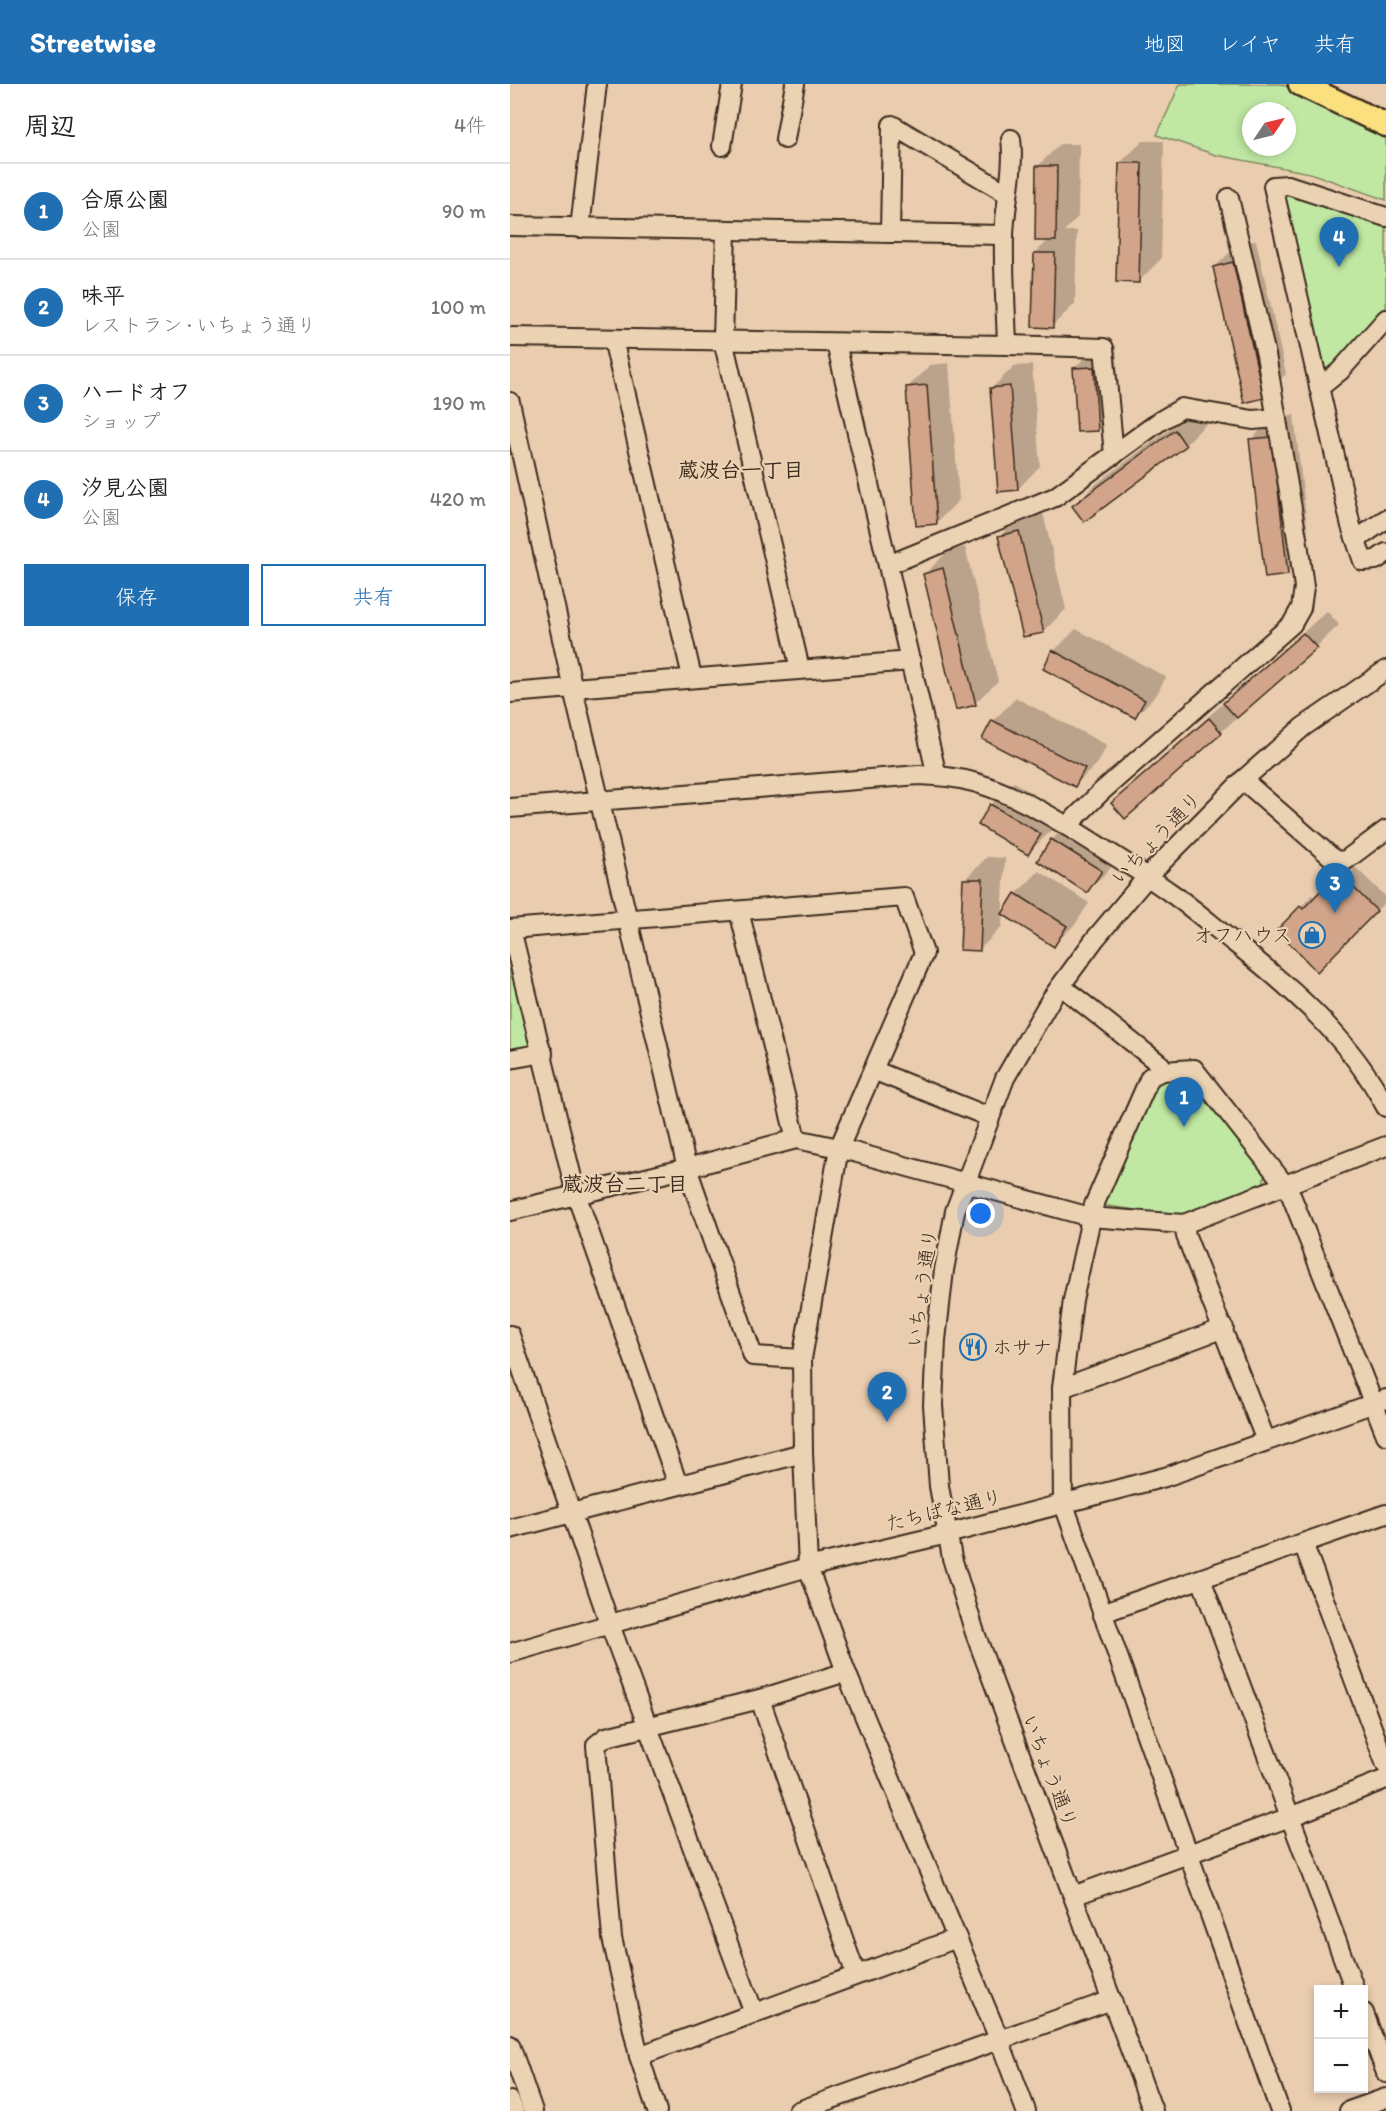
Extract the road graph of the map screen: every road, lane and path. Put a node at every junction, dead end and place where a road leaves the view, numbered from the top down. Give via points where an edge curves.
1 (597, 84) edge
2 (732, 84) edge
3 (795, 84) edge
4 (1300, 84) edge
5 (1386, 125) edge
6 (785, 139) dead end
7 (1011, 139) dead end
8 (722, 146) dead end
9 (1008, 194) junction
10 (1229, 198) dead end
11 (1386, 218) edge
12 (510, 226) edge
13 (579, 228) junction
14 (726, 230) junction
15 (890, 233) junction
16 (1004, 235) junction
17 (1386, 319) edge
18 (510, 338) edge
19 (613, 339) junction
20 (723, 340) junction
21 (836, 343) junction
22 (1007, 345) junction
23 (1319, 388) junction
24 (510, 402) edge
25 (1277, 418) junction
26 (515, 447) edge
27 (1114, 455) junction
28 (1386, 519) edge
29 (1356, 540) junction
30 (1386, 553) edge
31 (888, 565) junction
32 (911, 661) junction
33 (800, 669) junction
34 (1386, 670) edge
35 (692, 677) junction
36 (573, 689) junction
37 (510, 693) edge
38 (937, 776) junction
39 (1243, 780) junction
40 (600, 801) junction
41 (510, 808) edge
42 (1067, 826) junction
43 (1386, 830) edge
44 (1147, 876) junction
45 (739, 910) junction
46 (627, 919) junction
47 (511, 929) edge
48 (1061, 986) junction
49 (543, 1053) junction
50 (510, 1059) edge
51 (873, 1070) junction
52 (1162, 1071) junction
53 (1386, 1107) edge
54 (989, 1117) junction
55 (796, 1139) junction
56 (1386, 1146) edge
57 (839, 1148) junction
58 (687, 1168) junction
59 (964, 1184) junction
60 (1285, 1185) junction
61 (576, 1194) junction
62 (510, 1211) edge
63 (1090, 1217) junction
64 (1184, 1224) junction
65 (1224, 1328) junction
66 (510, 1335) edge
67 (802, 1359) junction
68 (1062, 1388) junction
69 (1380, 1401) edge
70 (1386, 1435) edge
71 (1266, 1441) junction
72 (803, 1453) junction
73 (678, 1485) junction
74 (1063, 1502) junction
75 (573, 1513) junction
76 (1386, 1514) edge
77 (510, 1529) edge
78 (947, 1534) junction
79 (1303, 1543) junction
80 (808, 1567) junction
81 (1201, 1579) junction
82 (1102, 1613) junction
83 (610, 1625) junction
84 (510, 1653) edge
85 (846, 1672) junction
86 (760, 1699) junction
87 (647, 1726) junction
88 (1386, 1765) edge
89 (1386, 1779) edge
90 (1290, 1817) junction
91 (1188, 1855) junction
92 (1073, 1896) junction
93 (957, 1938) junction
94 (856, 1975) junction
95 (1353, 1985) edge
96 (1112, 2000) junction
97 (754, 2013) junction
98 (1368, 2024) edge
99 (999, 2039) junction
100 (510, 2045) edge
101 (639, 2056) junction
102 (1386, 2073) edge
103 (1386, 2098) edge
104 (510, 2101) edge
105 (514, 2111) edge
106 (533, 2111) edge
107 (657, 2111) edge
108 (798, 2111) edge
109 (1026, 2111) edge
110 (1153, 2111) edge
111 (1280, 2111) edge
112 (1349, 2111) edge

1 - 13 street
2 - 8 street
3 - 6 street
4 - 5 main road
7 - 9 street
9 - 15 street via 892,125
9 - 16 street
10 - 25 street
11 - 23 street via 1288,185 1273,186
12 - 13 street
13 - 14 street
14 - 15 street
14 - 20 street
15 - 16 street
16 - 22 street
17 - 23 street via 1340,371
18 - 19 street
19 - 20 street
19 - 35 street
20 - 21 street
20 - 33 street
21 - 22 street
21 - 31 street
22 - 27 street via 1104,348
23 - 29 street
24 - 26 street
25 - 27 street via 1253,420 1182,408
25 - 42 street via 1302,568 1302,608 1292,624
26 - 36 street
27 - 31 street via 1055,497
28 - 29 street
29 - 30 street via 1363,561 1376,560
31 - 32 street
32 - 33 street
32 - 38 street
33 - 35 street
34 - 39 street, いちょう通り via 1303,727
35 - 36 street
36 - 37 street
36 - 40 street
38 - 40 street
38 - 42 street via 979,784
39 - 43 street via 1336,861 1346,860
39 - 44 street, いちょう通り
40 - 41 street
40 - 46 street
42 - 44 street
44 - 48 street, いちょう通り
44 - 53 street via 1279,978 1316,1012 1345,1043
45 - 46 street
45 - 51 street via 904,897 924,953
45 - 55 street
46 - 47 street
46 - 58 street
47 - 49 street
48 - 52 street via 1161,1065
48 - 54 street, いちょう通り via 1005,1078
49 - 50 street
49 - 61 street
51 - 54 street
51 - 57 street
52 - 60 street via 1194,1069
52 - 63 street via 1149,1077
54 - 59 street, いちょう通り
55 - 57 street
55 - 58 street
56 - 60 street
57 - 59 street
57 - 67 street
58 - 61 street
58 - 67 street via 753,1356
59 - 63 street
59 - 78 street, いちょう通り via 944,1270 936,1340 933,1405
60 - 64 street
60 - 69 street
61 - 62 street
61 - 73 street
63 - 64 street
63 - 68 street via 1073,1300
64 - 65 street
65 - 68 street
65 - 71 street
66 - 75 street
67 - 72 street
68 - 74 street
69 - 70 street
69 - 71 street, たちばな通り
71 - 74 street, たちばな通り via 1165,1478
72 - 73 street
72 - 80 street
73 - 75 street
74 - 78 street, たちばな通り
74 - 82 street
75 - 77 street
75 - 83 street
76 - 79 street
78 - 80 street, たちばな通り
78 - 92 street, いちょう通り via 975,1633
79 - 81 street
79 - 88 street
80 - 83 street, たちばな通り
80 - 85 street
81 - 82 street
81 - 90 street
82 - 91 street
83 - 84 street, たちばな通り
83 - 87 street
85 - 86 street
85 - 93 street
86 - 87 street
86 - 94 street
87 - 97 street
87 - 101 street via 606,1737 596,1744 612,1938
89 - 90 street
90 - 91 street
90 - 95 street
91 - 92 street
91 - 111 street
92 - 96 street, いちょう通り
93 - 94 street
93 - 99 street
94 - 97 street
96 - 99 street
96 - 110 street, いちょう通り
97 - 101 street
98 - 102 street
99 - 108 street
99 - 109 street
100 - 106 street
101 - 107 street
103 - 112 street
104 - 105 street

